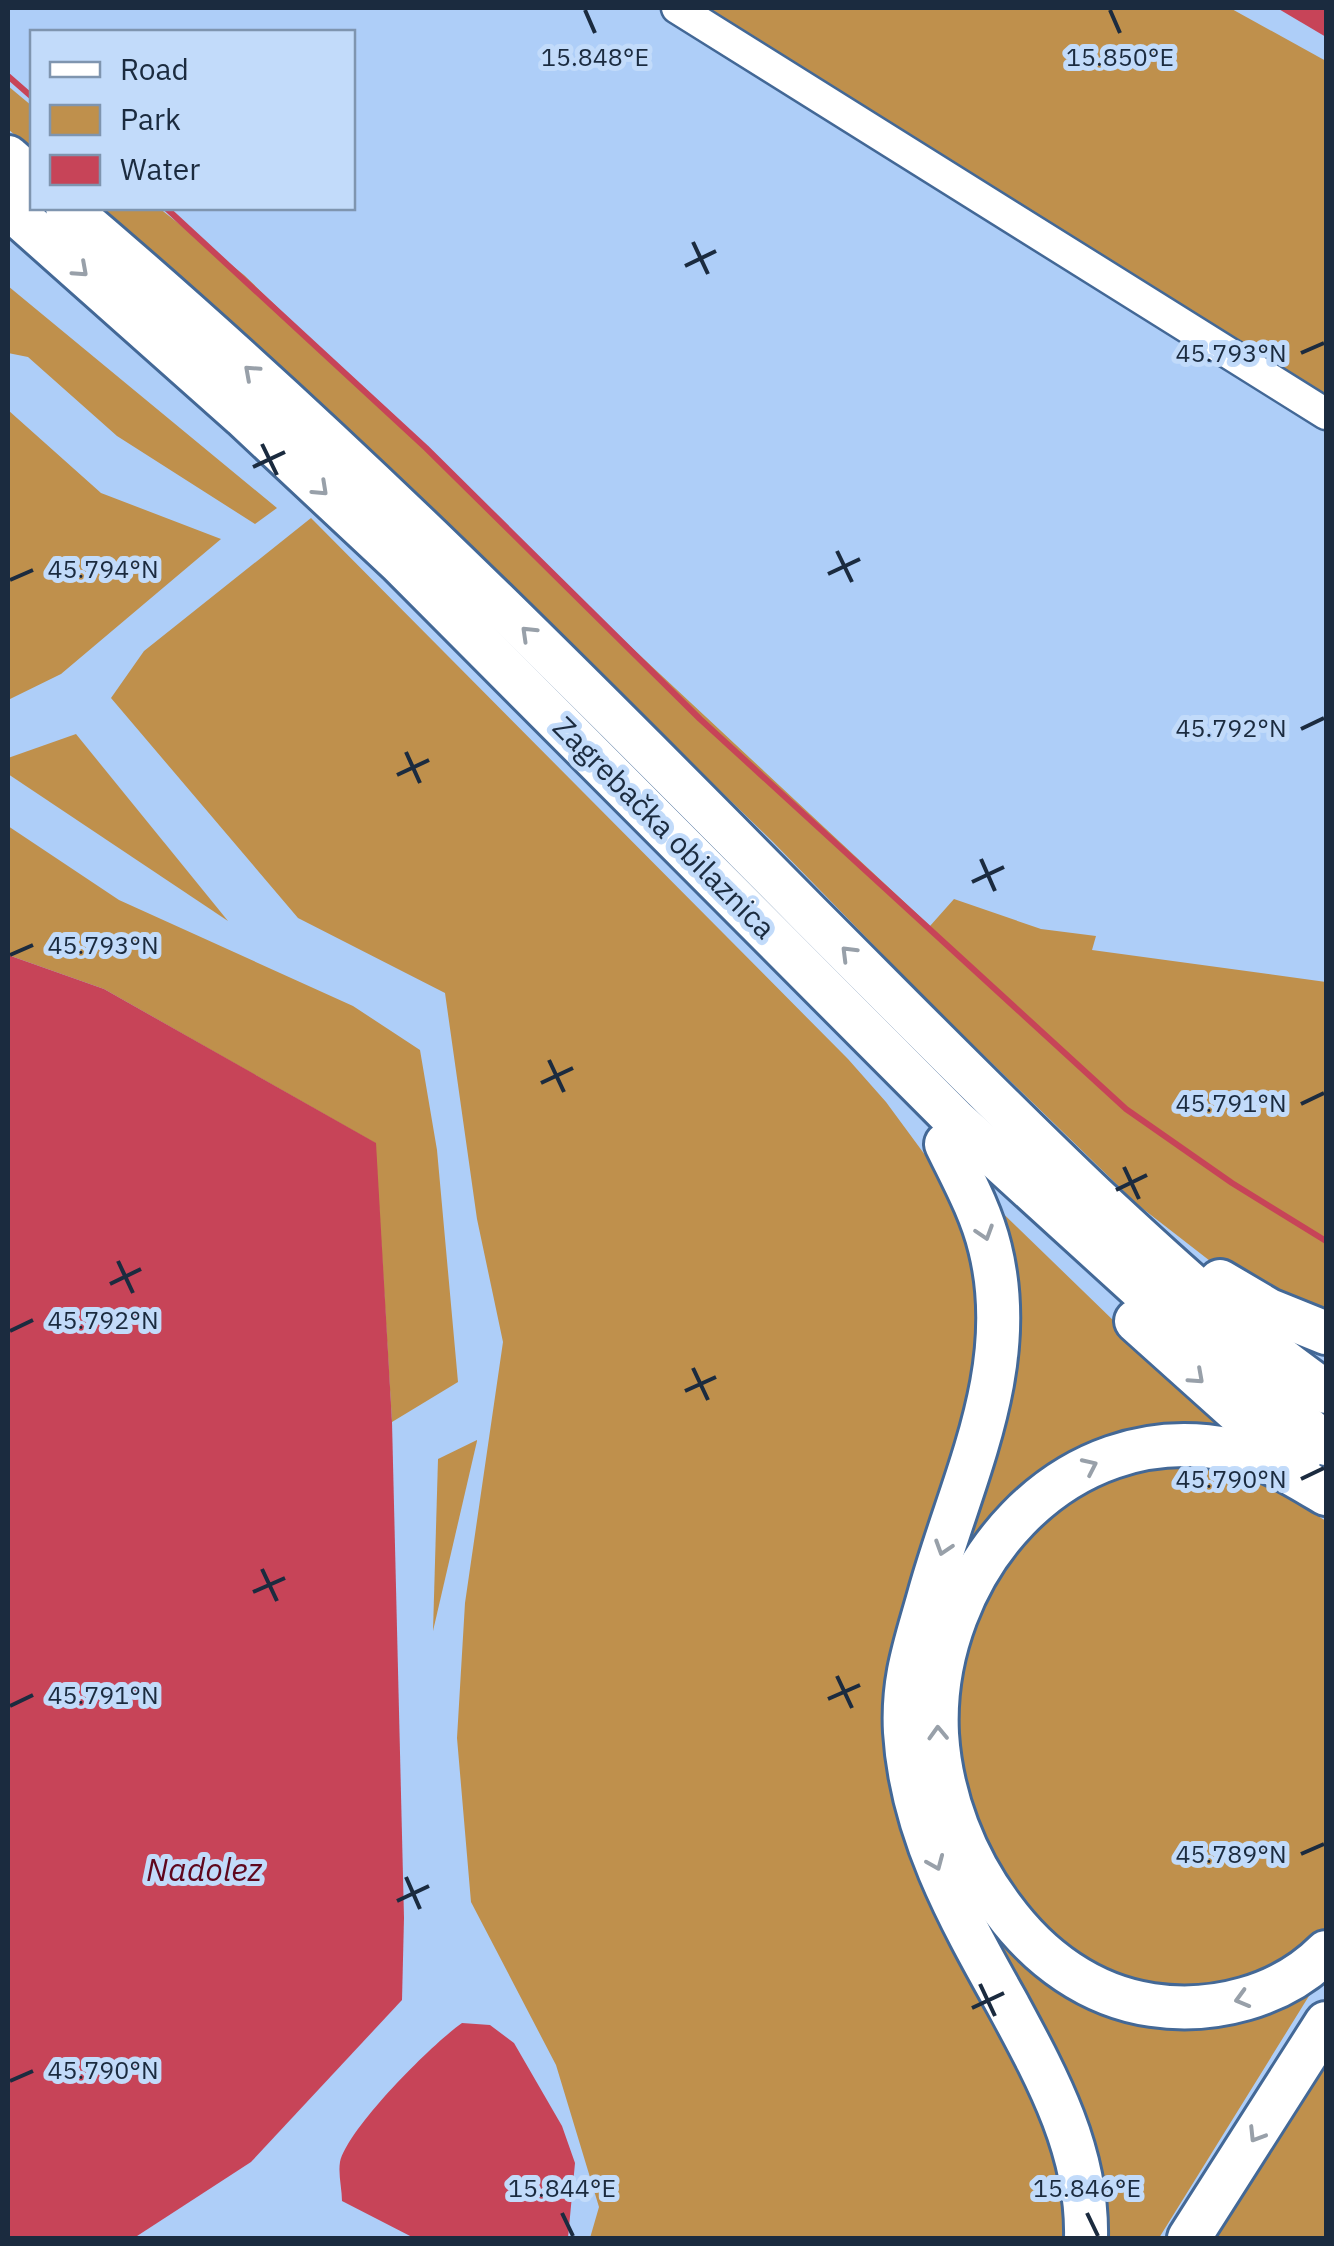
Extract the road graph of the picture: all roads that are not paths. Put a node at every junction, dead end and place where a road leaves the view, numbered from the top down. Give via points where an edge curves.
1 (677, 8) edge
2 (8, 157) edge
3 (30, 176) edge
4 (8, 206) edge
5 (69, 210) edge
6 (1326, 414) edge
7 (789, 950) junction
8 (916, 1022) junction
9 (946, 1144) junction
10 (1326, 1334) edge
11 (1326, 1392) edge
12 (1326, 1444) edge
13 (1326, 1481) edge
14 (1326, 1494) edge
15 (1326, 1952) edge
16 (1326, 2023) edge
17 (1086, 2238) edge
18 (1189, 2238) edge

1 - 6 lane
2 - 3 highway
4 -> 7 highway, Zagrebačka obilaznica via 400,563
8 -> 5 highway, Zagrebačka obilaznica via 438,546
7 - 9 highway via 811,994
7 - 12 highway, Zagrebačka obilaznica via 956,1121 1147,1295
8 - 10 highway via 1227,1286
8 - 11 highway, Zagrebačka obilaznica via 1170,1267
9 -> 13 highway via 1200,1380
9 -> 17 highway via 990,1246 999,1342 982,1434 905,1680 909,1773 940,1873 1067,2124
15 -> 14 highway via 1253,1997 1217,2006 1136,2003 1068,1974 1012,1921 972,1861 950,1806 937,1732 946,1653 971,1584 1029,1506 1082,1469 1145,1447 1202,1446 1265,1460
16 -> 18 highway

